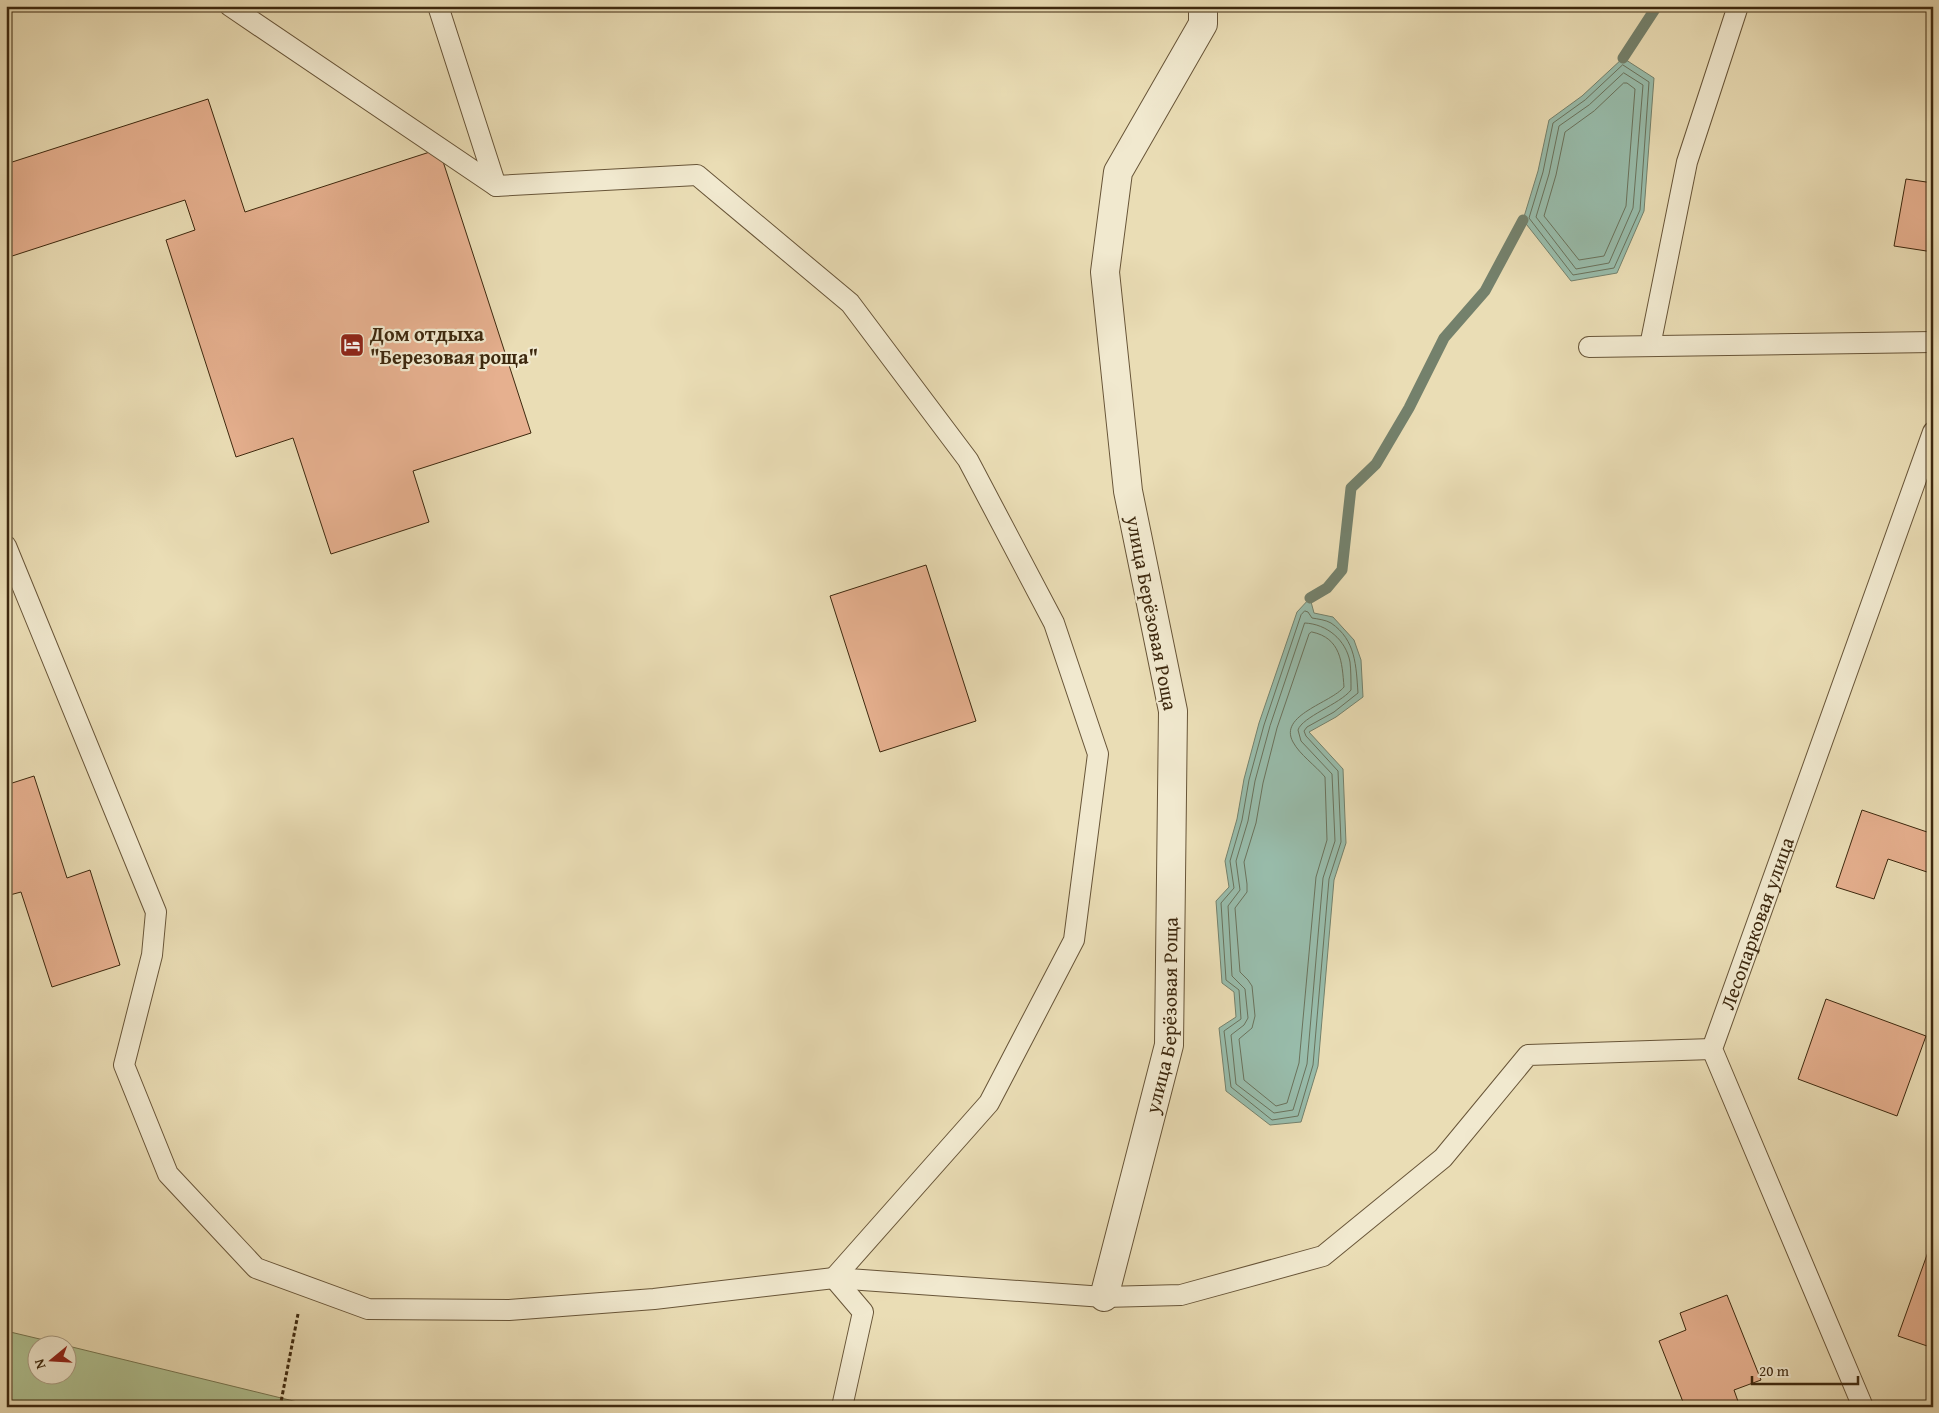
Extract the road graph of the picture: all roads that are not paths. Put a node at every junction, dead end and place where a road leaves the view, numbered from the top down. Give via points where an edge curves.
1 (230, 6) edge
2 (438, 6) edge
3 (1203, 6) edge
4 (1738, 6) edge
5 (496, 186) junction
6 (1933, 342) edge
7 (1650, 346) junction
8 (1589, 347) dead end
9 (1933, 432) edge
10 (6, 546) edge
11 (1712, 1049) junction
12 (834, 1278) junction
13 (1104, 1297) junction
14 (842, 1407) edge
15 (1863, 1407) edge

1 - 5 lane
2 - 5 lane
3 - 13 street, улица Берёзовая Роща via 1203,24 1118,172 1105,272 1128,491 1173,711 1169,1045
4 - 7 lane via 1687,162
5 - 12 lane via 697,176 850,303 968,460 1054,623 1098,754 1074,940 989,1103
6 - 7 lane
7 - 8 lane
9 - 11 lane, Лесопарковая улица
10 - 12 lane via 156,912 152,955 124,1065 168,1174 256,1268 368,1309 509,1310 654,1299
11 - 13 lane via 1528,1054 1444,1158 1323,1256 1181,1295
11 - 15 lane
12 - 13 lane
12 - 14 lane via 863,1312

